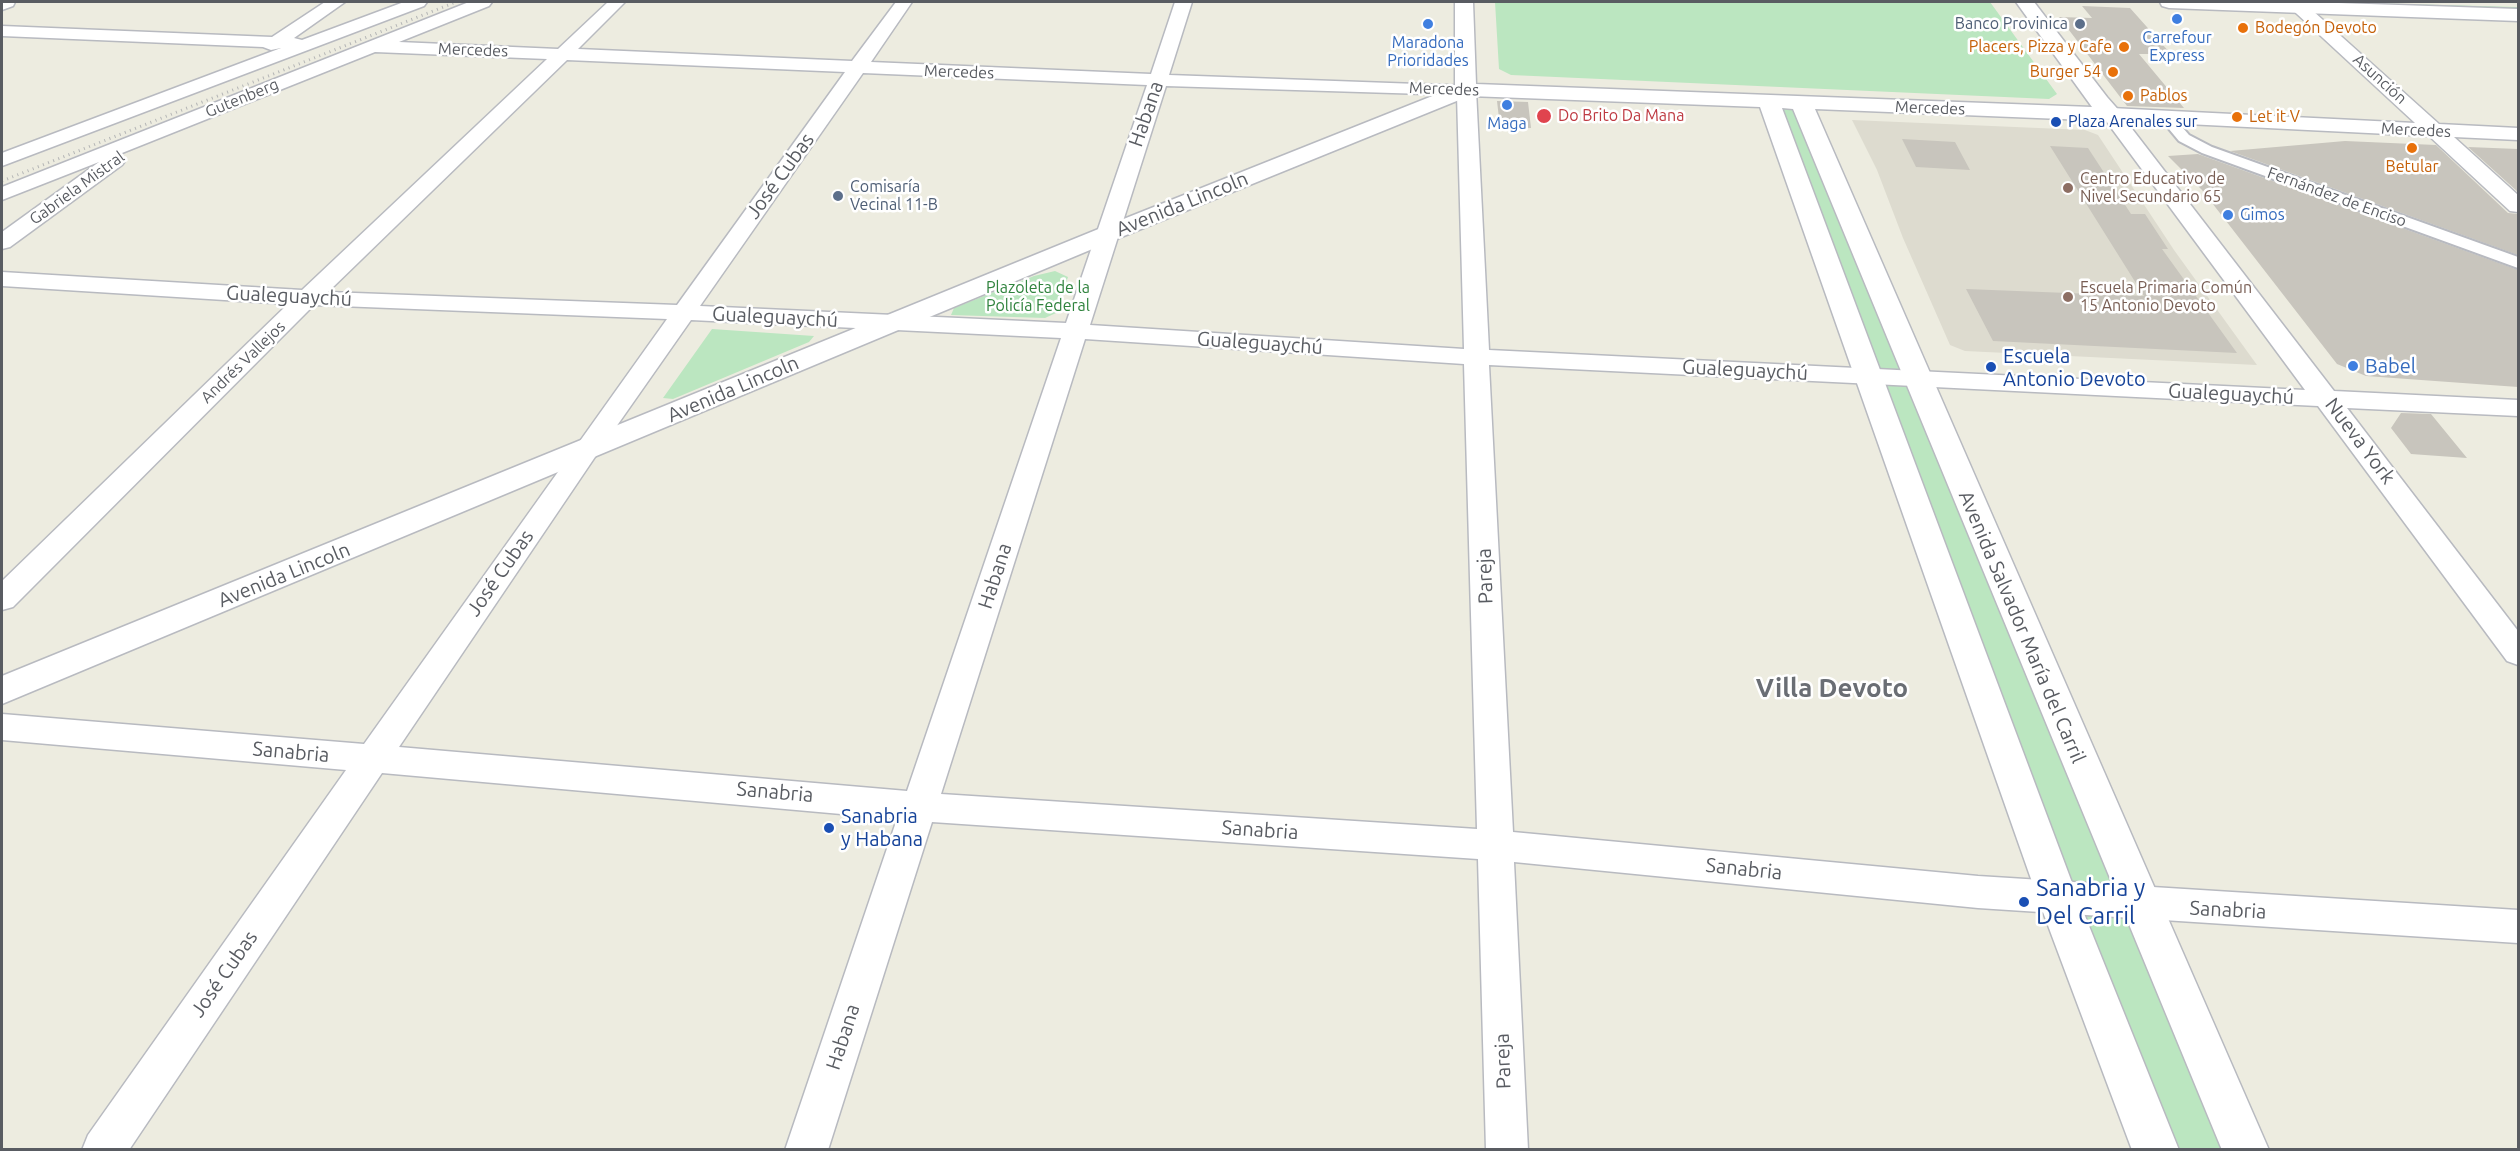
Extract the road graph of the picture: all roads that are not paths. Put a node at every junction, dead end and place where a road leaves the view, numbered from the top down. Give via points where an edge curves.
1 (6, 2) edge
2 (336, 2) edge
3 (418, 2) edge
4 (483, 2) edge
5 (617, 2) edge
6 (904, 2) edge
7 (1184, 2) edge
8 (1464, 2) edge
9 (2025, 2) edge
10 (2169, 2) edge
11 (2471, 2) edge
12 (2518, 3) edge
13 (2, 4) edge
14 (2296, 4) edge
15 (2518, 15) edge
16 (2, 31) edge
17 (274, 42) junction
18 (306, 44) junction
19 (370, 46) junction
20 (563, 54) junction
21 (857, 68) junction
22 (223, 76) junction
23 (1158, 80) junction
24 (1466, 90) junction
25 (1769, 102) junction
26 (1802, 104) junction
27 (2111, 114) junction
28 (2166, 117) junction
29 (2437, 131) junction
30 (152, 134) junction
31 (2518, 134) edge
32 (2, 160) edge
33 (2, 194) edge
34 (2518, 207) edge
35 (1105, 235) junction
36 (2, 242) edge
37 (2518, 263) edge
38 (2, 279) edge
39 (308, 298) junction
40 (682, 312) junction
41 (890, 324) junction
42 (1074, 331) junction
43 (1477, 357) junction
44 (1869, 375) junction
45 (1916, 377) junction
46 (2328, 399) junction
47 (2518, 408) edge
48 (585, 451) junction
49 (2, 599) edge
50 (2518, 653) edge
51 (2, 691) edge
52 (2, 727) edge
53 (373, 759) junction
54 (920, 807) junction
55 (1494, 845) junction
56 (2057, 896) junction
57 (2139, 904) junction
58 (2518, 927) edge
59 (103, 1149) edge
60 (806, 1149) edge
61 (1507, 1149) edge
62 (2156, 1149) edge
63 (2246, 1149) edge

1 - 13 street
2 - 17 street
3 - 18 street, Gutenberg
4 - 19 street, Gutenberg
5 - 20 street, Andrés Vallejos
6 - 21 street, José Cubas
7 - 23 street, Habana
8 - 24 street, Pareja
9 - 27 street, Nueva York
10 - 14 street
11 - 12 street
14 - 15 street
14 - 29 street, Asunción
16 - 17 street
17 - 18 street
17 - 22 street
18 - 22 street, Gutenberg
19 - 20 street, Mercedes
19 - 30 street, Gutenberg
20 - 21 street, Mercedes
20 - 39 street, Andrés Vallejos
21 - 23 street, Mercedes
21 - 40 street, José Cubas
22 - 32 street, Gutenberg
23 - 24 street, Mercedes
23 - 35 street, Habana
24 - 25 street, Mercedes
24 - 35 street, Avenida Lincoln
24 - 43 street, Pareja
25 - 26 street, Mercedes
25 - 44 street
26 - 27 street, Mercedes
26 - 45 street, Avenida Salvador María del Carril
27 - 28 street, Mercedes
27 - 46 street, Nueva York
28 - 29 street, Mercedes
28 - 37 street, Fernández de Enciso via 2184,138 2207,150
29 - 31 street, Mercedes
29 - 34 street, Asunción
30 - 33 street, Gutenberg
30 - 36 street, Gabriela Mistral
35 - 41 street, Avenida Lincoln
35 - 42 street, Habana
38 - 39 street, Gualeguaychú
39 - 40 street, Gualeguaychú
39 - 49 street, Andrés Vallejos
40 - 41 street, Gualeguaychú
40 - 48 street, José Cubas
41 - 42 street, Gualeguaychú
41 - 48 street, Avenida Lincoln
42 - 43 street, Gualeguaychú
42 - 54 street, Habana
43 - 44 street, Gualeguaychú
43 - 55 street, Pareja
44 - 45 street, Gualeguaychú
44 - 56 street
45 - 46 street, Gualeguaychú
45 - 57 street, Avenida Salvador María del Carril
46 - 47 street, Gualeguaychú
46 - 50 street, Nueva York
48 - 51 street, Avenida Lincoln
48 - 53 street, José Cubas
52 - 53 street, Sanabria
53 - 54 street, Sanabria
53 - 59 street, José Cubas
54 - 55 street, Sanabria
54 - 60 street, Habana
55 - 56 street, Sanabria via 1978,892
55 - 61 street, Pareja
56 - 57 street, Sanabria
56 - 62 street
57 - 58 street, Sanabria
57 - 63 street, Avenida Salvador María del Carril

